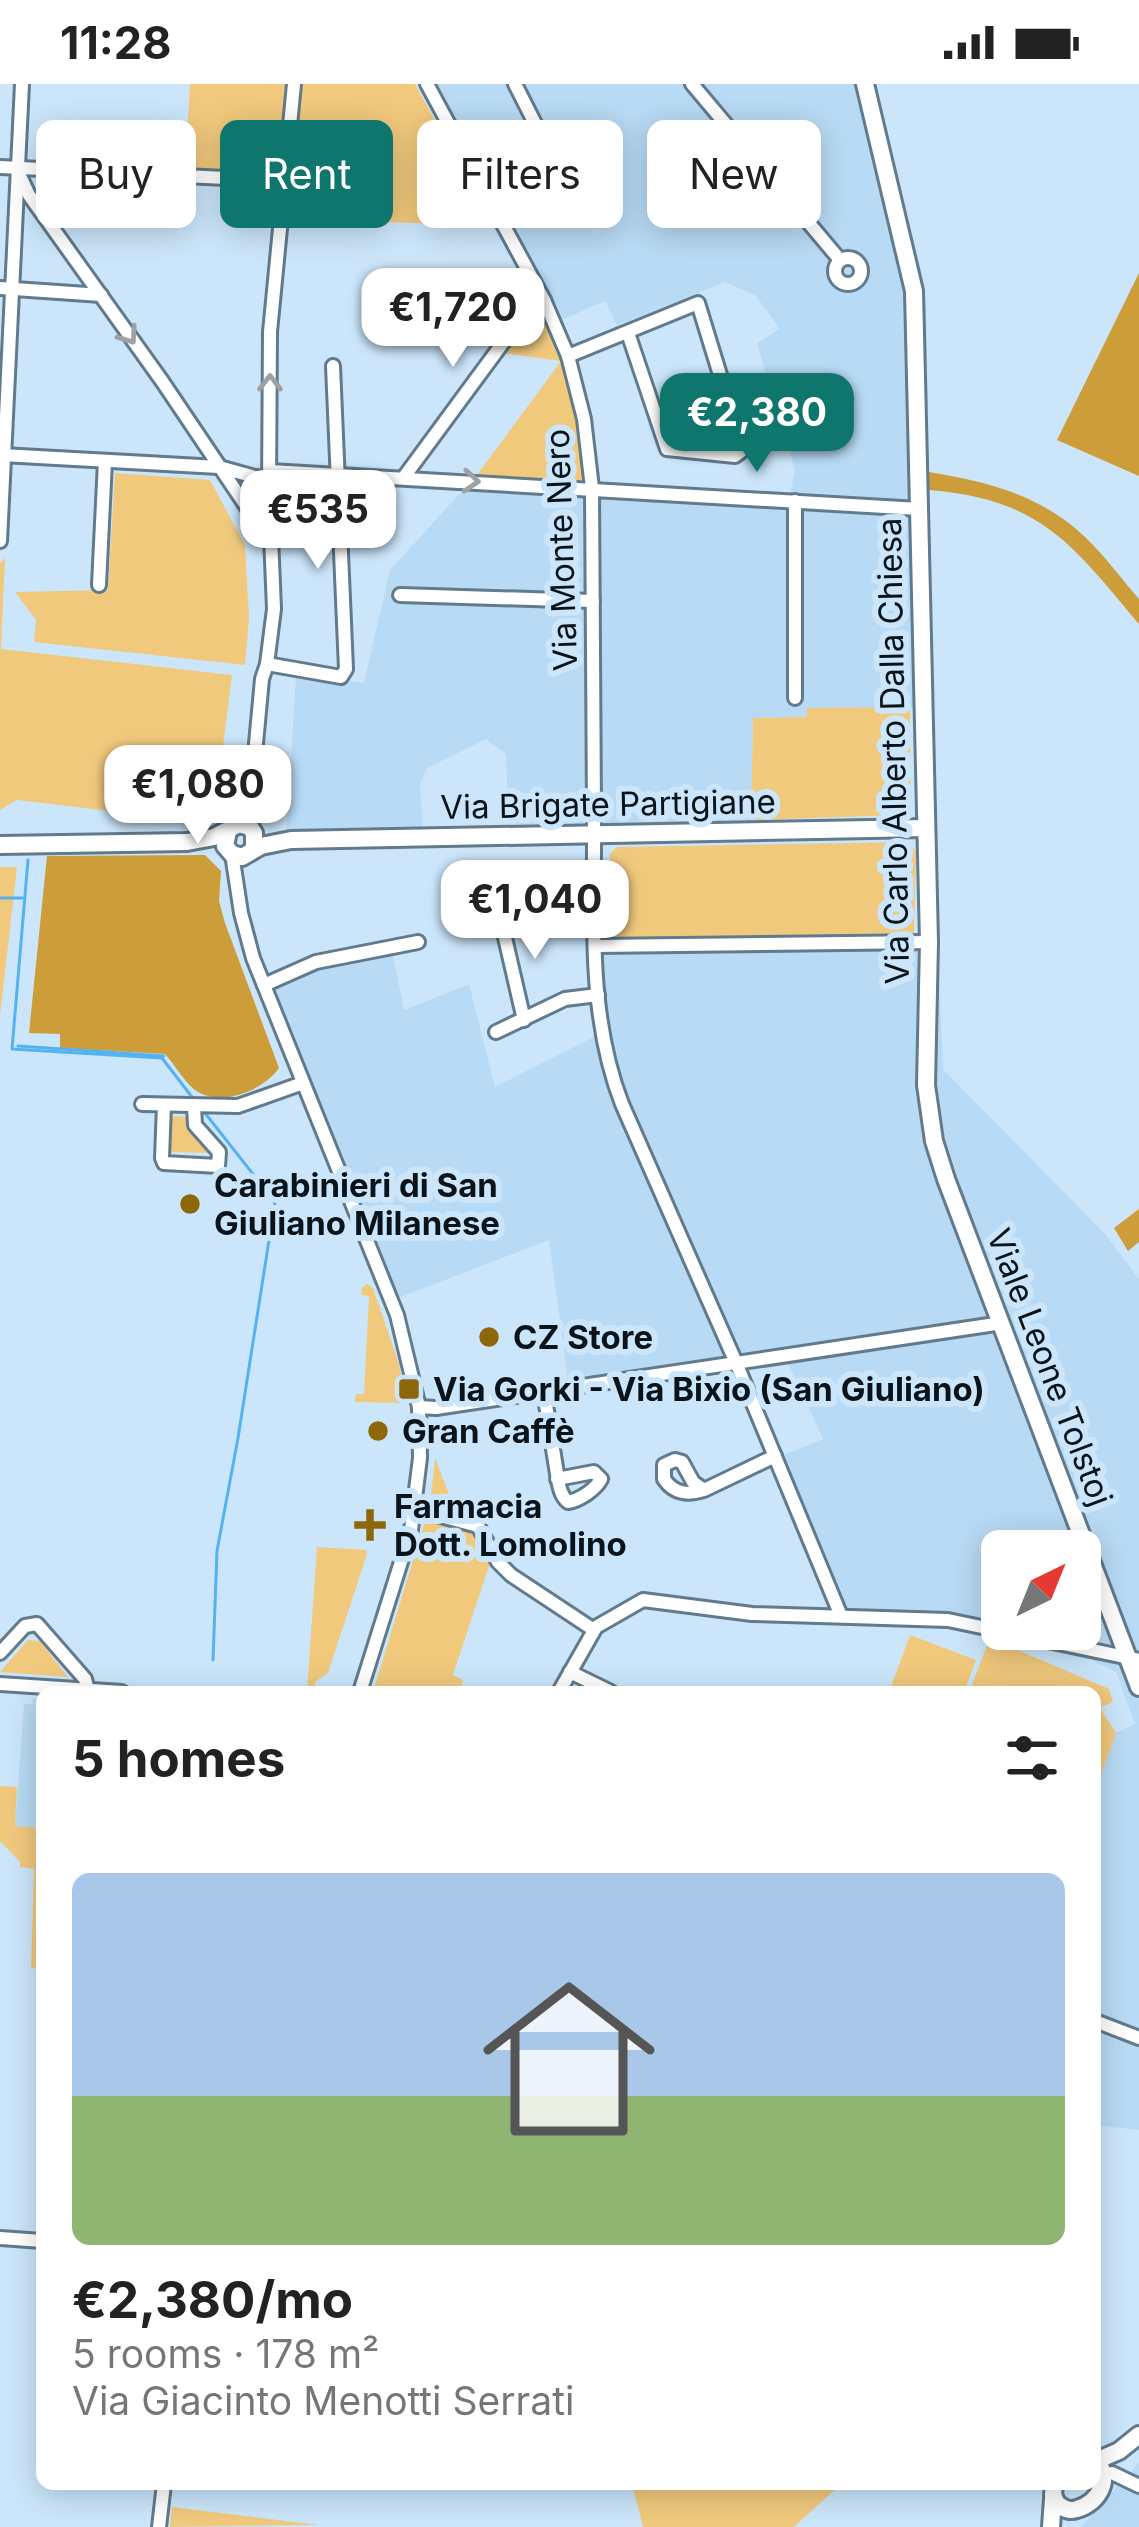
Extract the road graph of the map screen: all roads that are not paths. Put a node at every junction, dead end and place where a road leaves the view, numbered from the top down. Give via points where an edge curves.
1 (22, 84) edge
2 (294, 84) edge
3 (427, 84) edge
4 (515, 84) edge
5 (692, 84) edge
6 (865, 84) edge
7 (291, 120) edge
8 (533, 120) edge
9 (0, 167) edge
10 (18, 169) junction
11 (220, 178) edge
12 (280, 228) edge
13 (840, 260) dead end
14 (5, 289) edge
15 (101, 295) junction
16 (544, 300) junction
17 (628, 333) junction
18 (568, 356) junction
19 (334, 366) dead end
20 (3, 456) edge
21 (105, 461) junction
22 (218, 467) junction
23 (339, 473) junction
24 (265, 475) junction
25 (404, 477) junction
26 (229, 483) junction
27 (592, 488) junction
28 (794, 501) junction
29 (920, 509) junction
30 (0, 541) edge
31 (271, 542) junction
32 (99, 585) dead end
33 (400, 595) dead end
34 (592, 601) junction
35 (267, 664) junction
36 (795, 698) dead end
37 (926, 828) junction
38 (594, 834) junction
39 (242, 840) junction
40 (0, 845) edge
41 (595, 912) junction
42 (500, 916) junction
43 (461, 918) dead end
44 (418, 942) dead end
45 (929, 942) junction
46 (596, 946) junction
47 (264, 985) junction
48 (598, 995) junction
49 (524, 1020) junction
50 (496, 1032) dead end
51 (926, 1064) joint
52 (303, 1083) junction
53 (142, 1103) dead end
54 (164, 1105) junction
55 (194, 1106) junction
56 (1002, 1323) junction
57 (737, 1365) junction
58 (544, 1392) junction
59 (419, 1407) junction
60 (775, 1456) junction
61 (557, 1479) dead end
62 (704, 1490) dead end
63 (415, 1509) junction
64 (841, 1616) junction
65 (594, 1630) junction
66 (0, 1653) edge
67 (1134, 1660) edge
68 (570, 1672) junction
69 (0, 1684) edge
70 (36, 1686) edge
71 (87, 1686) edge
72 (362, 1686) edge
73 (562, 1686) edge
74 (598, 1686) edge
75 (1139, 1687) edge
76 (1101, 2023) edge
77 (1139, 2038) edge
78 (0, 2238) edge
79 (36, 2241) edge
80 (1139, 2439) edge
81 (1101, 2459) edge
82 (1101, 2467) edge
83 (1109, 2476) junction
84 (1139, 2486) edge
85 (1101, 2487) edge
86 (163, 2490) edge
87 (1099, 2490) edge
88 (1054, 2492) edge
89 (1075, 2510) junction
90 (159, 2527) edge
91 (1051, 2527) edge
92 (1063, 2527) edge

1 - 10 street
2 - 7 street
3 - 16 street, Via Monte Nero
4 - 8 street
5 - 13 street
6 - 29 street, Via Carlo Alberto Dalla Chiesa via 914,291
9 - 10 street
10 - 11 street
10 - 14 street
10 - 15 street
24 -> 12 street
14 - 15 street
14 - 20 street
15 -> 22 street
16 - 18 street, Via Monte Nero
16 - 25 street via 513,329
17 - 17 street via 668,449 735,456 743,450 698,303
17 - 18 street
18 - 27 street, Via Monte Nero
19 - 23 street
20 - 21 street
20 - 30 street
21 - 22 street
21 - 32 street
22 - 24 street
22 - 26 street
23 - 24 street
23 - 25 street
23 - 35 street via 346,669 340,677
24 - 26 street
24 - 31 street
25 -> 27 street
26 - 31 street
27 - 28 street
27 - 34 street, Via Monte Nero
28 - 29 street
28 - 36 street
29 - 37 street, Via Carlo Alberto Dalla Chiesa
31 - 35 street
33 - 34 street
34 - 38 street, Via Monte Nero
35 - 39 street
37 - 38 street, Via Brigate Partigiane
37 - 45 street, Via Carlo Alberto Dalla Chiesa
38 - 39 street, Via Brigate Partigiane
38 - 41 street, Via Monte Nero
39 - 40 street, Via Brigate Partigiane
39 - 47 street via 237,888
41 - 42 street
41 - 46 street, Via Monte Nero
42 - 43 street
42 - 49 street
44 - 47 street via 316,962
45 - 46 street
45 - 51 street, Via Carlo Alberto Dalla Chiesa
46 - 48 street, Via Monte Nero
47 - 52 street
48 - 49 street via 565,999
48 - 57 street, Via Monte Nero via 614,1085
49 - 50 street
51 - 56 street, Viale Leone Tolstoj via 937,1154
52 - 55 street via 250,1103
52 - 59 street via 398,1315
53 - 54 street
54 - 55 street
54 - 55 street via 164,1163 218,1166 219,1152 195,1126
56 - 57 street
56 - 67 street, Viale Leone Tolstoj
57 - 58 street
57 - 60 street, Via Monte Nero
58 - 59 street
58 - 61 street
59 - 63 street
60 - 62 street
60 - 64 street, Via Monte Nero
63 - 65 street via 478,1526 511,1575
63 - 72 street
64 - 65 street via 643,1600
64 - 67 street via 960,1622
65 - 68 street
66 - 71 street via 37,1624
67 - 75 street, Viale Leone Tolstoj
68 - 73 street
68 - 74 street
69 - 70 street
76 - 77 street
78 - 79 street
80 - 81 street
80 - 83 street
82 - 83 street
83 - 84 street
83 - 85 street
86 - 90 street
87 - 89 street
88 - 89 street via 1062,2508
88 - 91 street
89 - 92 street

